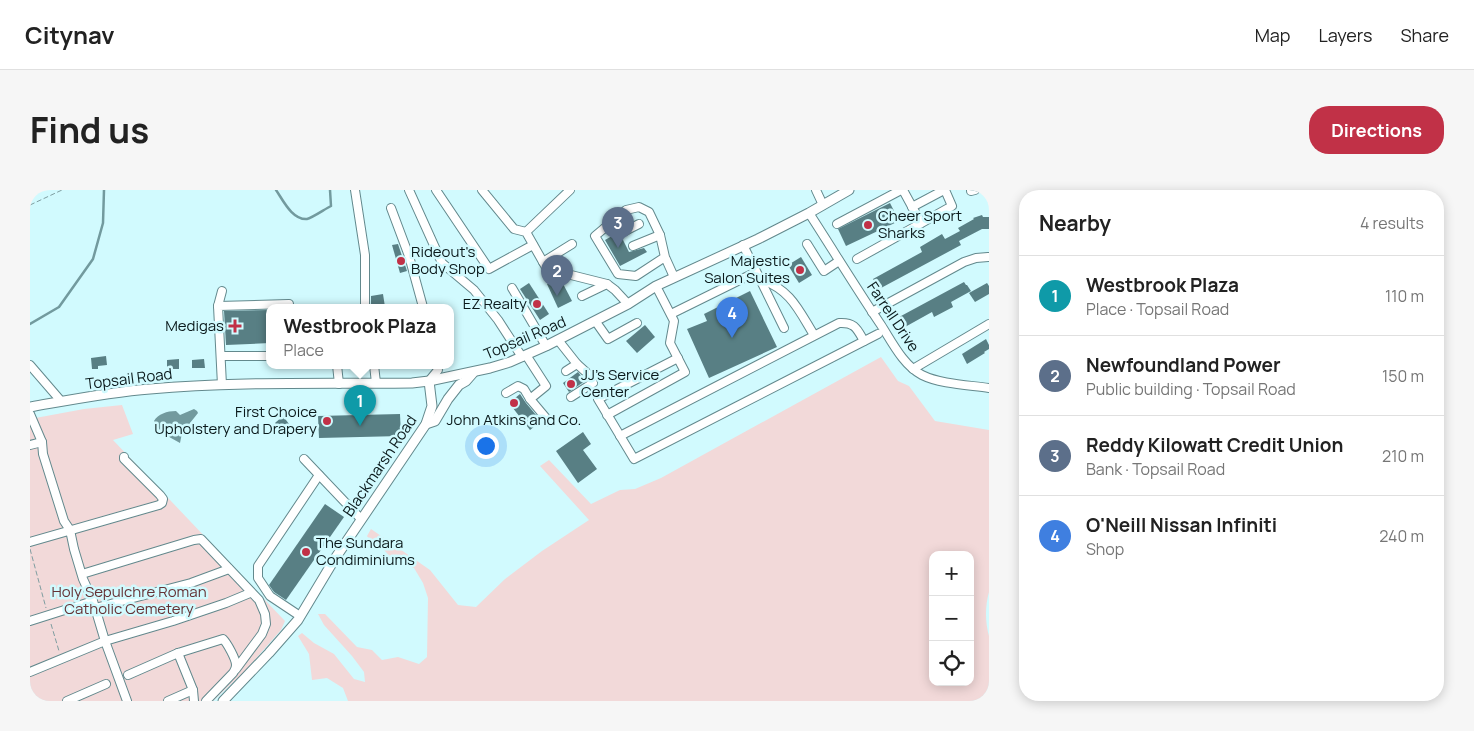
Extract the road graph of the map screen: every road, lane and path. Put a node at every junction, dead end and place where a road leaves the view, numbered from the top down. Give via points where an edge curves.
1 (62, 190) edge
2 (355, 190) edge
3 (409, 190) edge
4 (436, 190) edge
5 (482, 190) edge
6 (570, 190) edge
7 (816, 190) edge
8 (848, 190) edge
9 (902, 190) edge
10 (944, 190) edge
11 (971, 190) edge
12 (975, 190) edge
13 (889, 193) edge
14 (30, 205) edge
15 (823, 205) junction
16 (912, 207) junction
17 (391, 208) dead end
18 (809, 213) junction
19 (616, 218) junction
20 (921, 223) junction
21 (639, 224) dead end
22 (837, 224) dead end
23 (526, 232) junction
24 (660, 235) junction
25 (572, 244) dead end
26 (807, 244) dead end
27 (534, 245) junction
28 (743, 245) junction
29 (633, 246) dead end
30 (665, 257) junction
31 (988, 257) dead end
32 (858, 259) dead end
33 (839, 261) junction
34 (543, 262) junction
35 (758, 275) junction
36 (674, 277) junction
37 (606, 284) junction
38 (656, 286) junction
39 (512, 288) dead end
40 (222, 292) dead end
41 (582, 296) dead end
42 (365, 304) edge
43 (422, 304) edge
44 (628, 304) junction
45 (266, 305) edge
46 (218, 306) junction
47 (872, 312) junction
48 (671, 314) junction
49 (596, 322) junction
50 (637, 323) dead end
51 (989, 324) edge
52 (784, 328) dead end
53 (878, 334) dead end
54 (814, 336) junction
55 (558, 340) junction
56 (864, 341) junction
57 (546, 346) junction
58 (221, 356) junction
59 (266, 356) edge
60 (524, 356) junction
61 (678, 358) junction
62 (577, 364) junction
63 (30, 365) edge
64 (337, 369) edge
65 (374, 369) edge
66 (438, 369) edge
67 (913, 369) junction
68 (566, 371) dead end
69 (473, 373) junction
70 (429, 381) junction
71 (376, 383) junction
72 (339, 384) junction
73 (222, 385) junction
74 (989, 388) edge
75 (506, 393) dead end
76 (571, 397) dead end
77 (530, 399) junction
78 (61, 401) junction
79 (30, 407) edge
80 (30, 414) edge
81 (606, 414) junction
82 (547, 422) dead end
83 (426, 424) junction
84 (620, 436) junction
85 (42, 442) junction
86 (30, 445) edge
87 (124, 457) dead end
88 (304, 459) dead end
89 (319, 475) junction
90 (361, 519) junction
91 (70, 530) junction
92 (30, 542) edge
93 (30, 548) edge
94 (229, 569) junction
95 (82, 574) junction
96 (250, 593) junction
97 (94, 605) junction
98 (48, 615) junction
99 (300, 616) junction
100 (30, 621) edge
101 (105, 641) junction
102 (178, 653) junction
103 (61, 659) junction
104 (236, 669) junction
105 (30, 672) edge
106 (128, 675) dead end
107 (106, 684) dead end
108 (193, 690) junction
109 (67, 701) edge
110 (127, 701) edge
111 (168, 701) edge
112 (194, 701) edge
113 (206, 701) edge
114 (222, 701) edge

1 - 14 path
2 - 42 street via 365,256
3 - 60 street via 442,263 474,290
4 - 27 street via 489,269
5 - 23 street via 514,229
6 - 23 street
7 - 15 street
8 - 15 main road, Topsail Road
9 - 13 street
9 - 16 street
10 - 16 street
10 - 20 street via 952,206
11 - 12 street
13 - 22 street
15 - 18 main road, Topsail Road
16 - 20 street
17 - 43 street
18 - 28 main road, Topsail Road
18 - 33 street, Farrell Drive
19 - 21 street via 625,231
19 - 24 street via 639,206 649,212
19 - 30 street via 595,236 618,274 636,276
20 - 32 street
23 - 27 street
24 - 29 street
24 - 30 street
25 - 34 street
26 - 33 street via 824,271
27 - 34 street
28 - 35 street
28 - 36 main road, Topsail Road
30 - 36 street
31 - 47 street via 964,262
33 - 47 street, Farrell Drive
34 - 37 street via 547,269
35 - 48 street
35 - 52 street
35 - 54 street via 783,290
36 - 38 main road, Topsail Road
37 - 41 street
37 - 44 street
38 - 44 main road, Topsail Road
38 - 48 street
39 - 57 street
40 - 46 street
44 - 49 main road, Topsail Road
45 - 46 street
46 - 58 street
47 - 67 street, Farrell Drive
48 - 61 street via 674,321 670,343
49 - 50 street via 608,339
49 - 55 main road, Topsail Road
51 - 67 street
53 - 56 street
54 - 56 street via 839,323 849,322
54 - 84 street
55 - 57 main road, Topsail Road
55 - 62 street
56 - 84 street via 634,459
57 - 60 main road, Topsail Road
58 - 59 street
58 - 73 street
60 - 69 main road, Topsail Road
60 - 77 street via 546,386
61 - 81 street via 685,372
61 - 81 street via 598,400
62 - 68 street
62 - 76 street via 593,383
63 - 78 street
64 - 72 street
65 - 71 street
66 - 70 street
67 - 74 street, Farrell Drive via 933,379
69 - 70 main road, Topsail Road
69 - 83 main road via 458,385 434,421
70 - 71 main road, Topsail Road
70 - 83 main road, Blackmarsh Road via 432,406
71 - 72 main road, Topsail Road
72 - 73 main road, Topsail Road
73 - 78 main road, Topsail Road via 147,389
75 - 77 street via 518,386
77 - 82 street
78 - 79 main road, Topsail Road
80 - 85 street
81 - 84 street
83 - 90 main road, Blackmarsh Road
85 - 86 street
85 - 91 street via 64,521
87 - 91 street via 160,495 162,504
88 - 89 street
89 - 90 street
89 - 99 street via 258,566 258,578 270,596
90 - 99 main road, Blackmarsh Road
91 - 92 street
91 - 95 street
93 - 98 path
94 - 95 street via 199,539
94 - 96 street
94 - 97 street via 190,582
95 - 97 street
96 - 101 street via 234,601
96 - 104 street via 261,605 266,624
97 - 98 street
97 - 101 street
98 - 100 street
98 - 103 path
99 - 114 main road, Blackmarsh Road
101 - 103 street
101 - 110 street
102 - 104 street via 223,639
102 - 106 street
102 - 108 street
103 - 105 street
104 - 113 street
107 - 109 street
108 - 111 street
108 - 112 street

